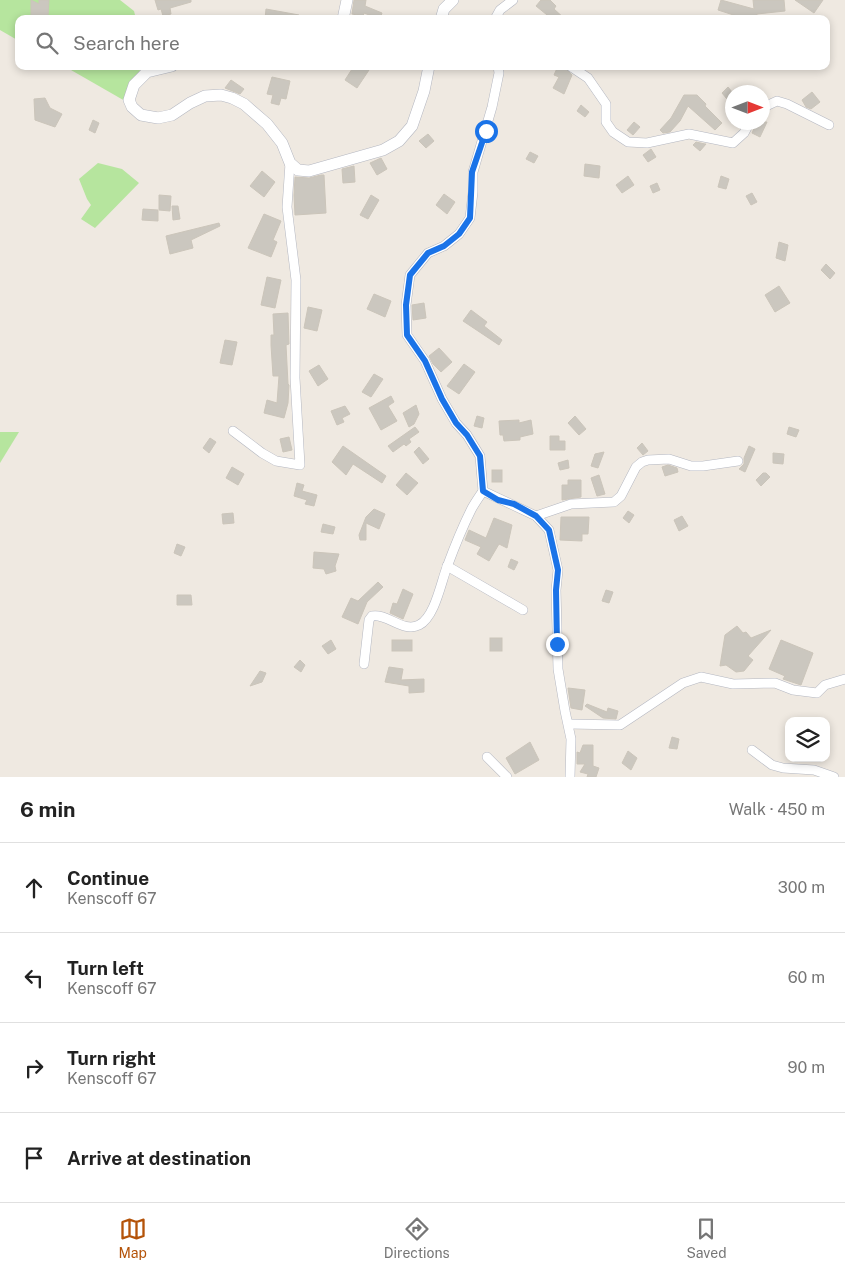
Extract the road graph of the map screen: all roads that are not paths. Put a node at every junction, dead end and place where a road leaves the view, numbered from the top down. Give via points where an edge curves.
1 (347, 0) edge
2 (453, 0) edge
3 (513, 0) edge
4 (344, 15) edge
5 (442, 15) edge
6 (497, 15) edge
7 (155, 70) edge
8 (428, 70) edge
9 (499, 70) edge
10 (576, 70) edge
11 (770, 104) edge
12 (829, 125) dead end
13 (746, 130) edge
14 (290, 163) junction
15 (233, 431) dead end
16 (738, 460) dead end
17 (483, 491) junction
18 (536, 516) junction
19 (448, 566) junction
20 (523, 610) dead end
21 (364, 664) dead end
22 (845, 679) edge
23 (569, 724) junction
24 (752, 750) dead end
25 (488, 757) dead end
26 (507, 777) edge
27 (570, 777) edge
28 (834, 777) edge

1 - 4 main road
2 - 5 main road
3 - 6 street
7 - 14 main road via 147,72 134,85 129,100 142,115 158,118 172,115 205,96 232,98 267,124 282,143
8 - 14 main road via 412,126 399,141 383,150 309,171 298,170
9 - 17 street via 492,107 472,172 470,218 459,234 428,253 410,275 406,305 407,335 425,361 456,423 480,456
10 - 13 street via 588,78 606,104 606,122 613,132 628,142 647,143 689,134 733,143
11 - 12 street via 777,101 787,104
14 - 15 street via 287,207 296,280 295,378 300,464 276,461
16 - 18 street via 691,466 669,459 648,460 636,467 621,496 614,502 571,504
17 - 18 street
17 - 19 street via 471,510
18 - 23 street via 549,530 558,570 558,669
19 - 20 street
19 - 21 street via 433,608 419,625 401,625 377,616 370,618
22 - 23 street via 825,685 817,692 793,690 775,683 733,684 701,677 682,683 620,725
23 - 27 street
24 - 28 street via 772,765 814,770
25 - 26 street

